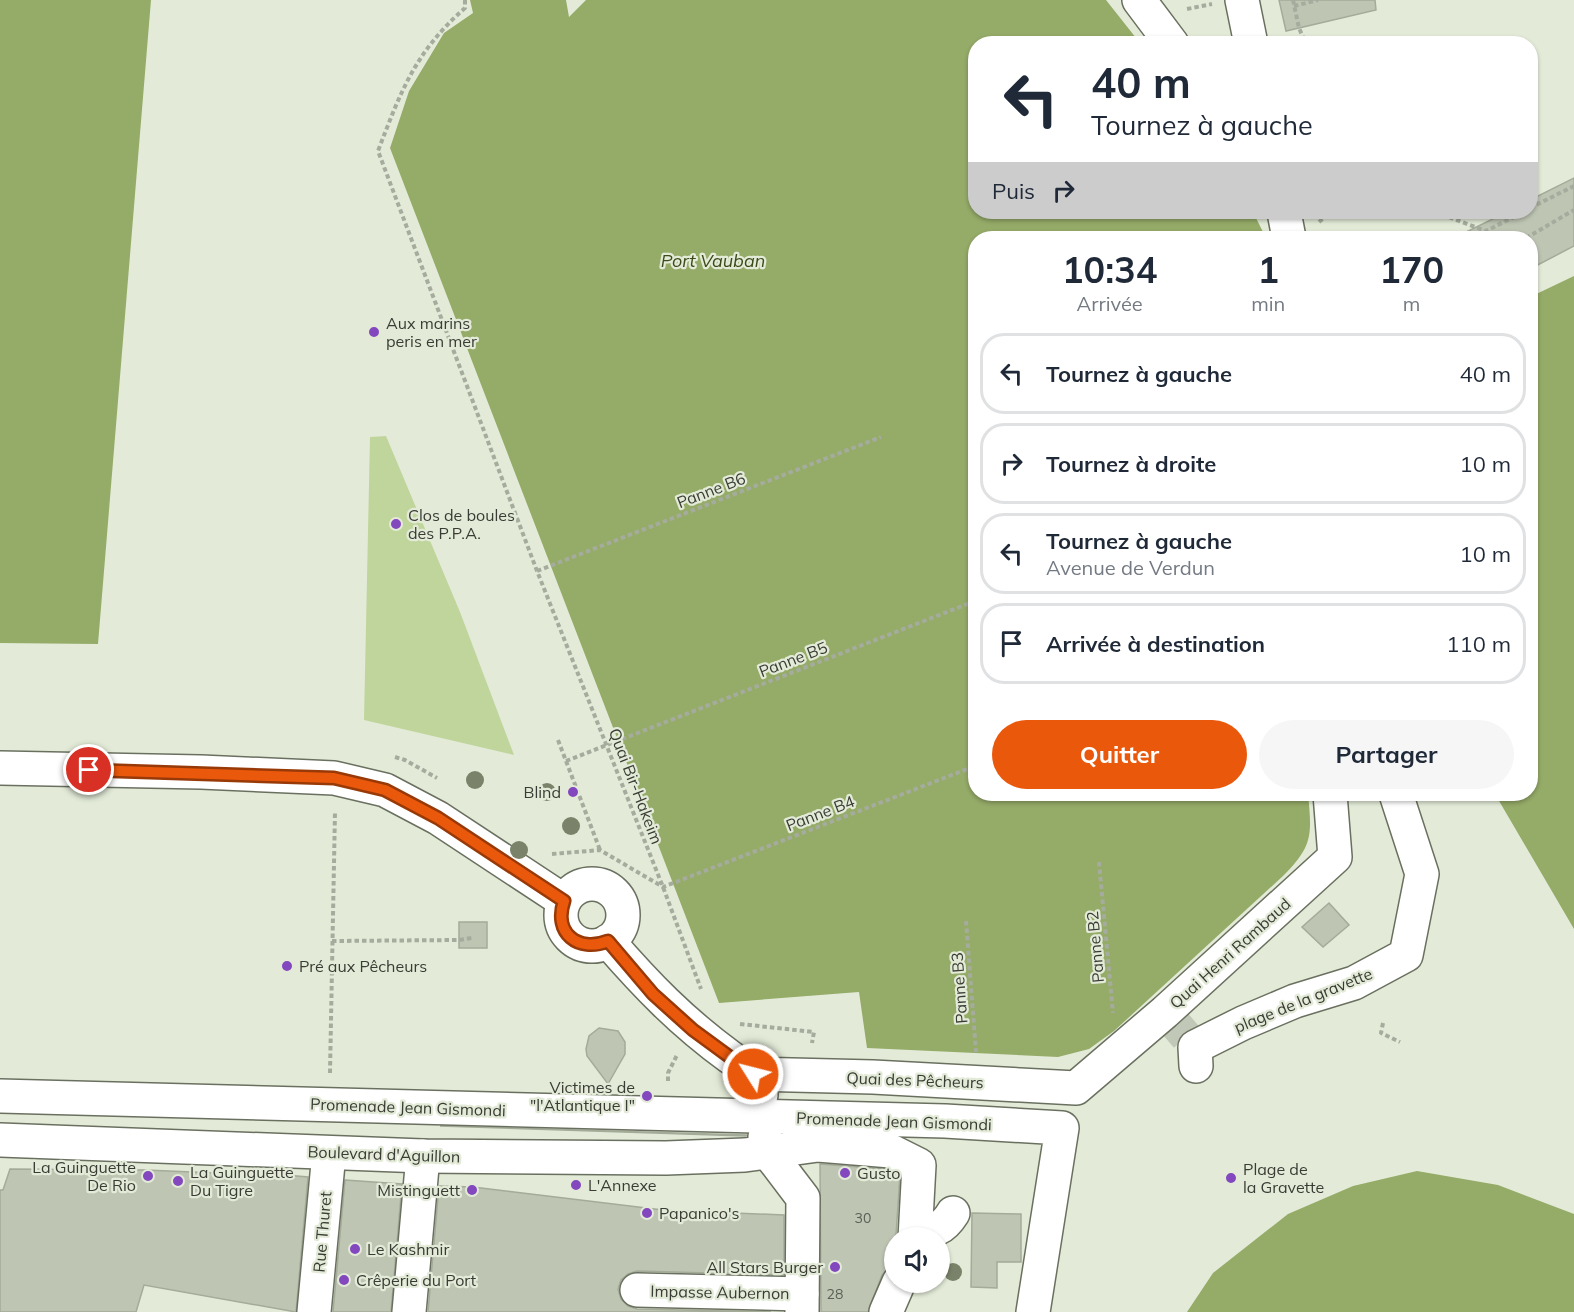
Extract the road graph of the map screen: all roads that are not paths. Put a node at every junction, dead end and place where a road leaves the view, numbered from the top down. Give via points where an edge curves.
1 (1139, 0) edge
2 (1230, 1) edge
3 (1166, 36) edge
4 (1247, 36) edge
5 (0, 768) edge
6 (1331, 801) edge
7 (1398, 801) edge
8 (564, 901) junction
9 (608, 941) junction
10 (1196, 1066) dead end
11 (1076, 1088) joint
12 (0, 1096) edge
13 (766, 1144) junction
14 (3, 1149) edge
15 (329, 1153) junction
16 (423, 1156) junction
17 (953, 1213) dead end
18 (916, 1227) edge
19 (945, 1227) edge
20 (637, 1290) dead end
21 (894, 1293) edge
22 (802, 1303) edge
23 (314, 1312) edge
24 (409, 1312) edge
25 (886, 1312) edge
26 (1033, 1312) edge

1 - 3 street
2 - 4 street
5 - 8 street via 334,778 385,790 438,818
6 - 11 street, Quai Henri Rambaud via 1335,857
7 - 10 street, plage de la gravette via 1422,874 1406,954 1354,983 1295,1001 1195,1047
8 - 9 street via 562,920 571,938 589,946
8 - 9 street via 571,892 590,884 609,889 622,905 623,915 622,926
9 - 11 street, Quai des Pêcheurs via 653,994 757,1087 806,1076
12 - 26 street, Promenade Jean Gismondi via 945,1121 1062,1128
13 - 16 street, Boulevard d'Aguillon via 666,1158
13 - 18 street, Boulevard d'Aguillon via 891,1151 919,1165
13 - 22 street via 803,1198
14 - 15 street, Boulevard d'Aguillon
15 - 16 street, Boulevard d'Aguillon
15 - 23 street, Rue Thuret
16 - 24 street
17 - 19 street
20 - 22 street, Impasse Aubernon
21 - 25 street

